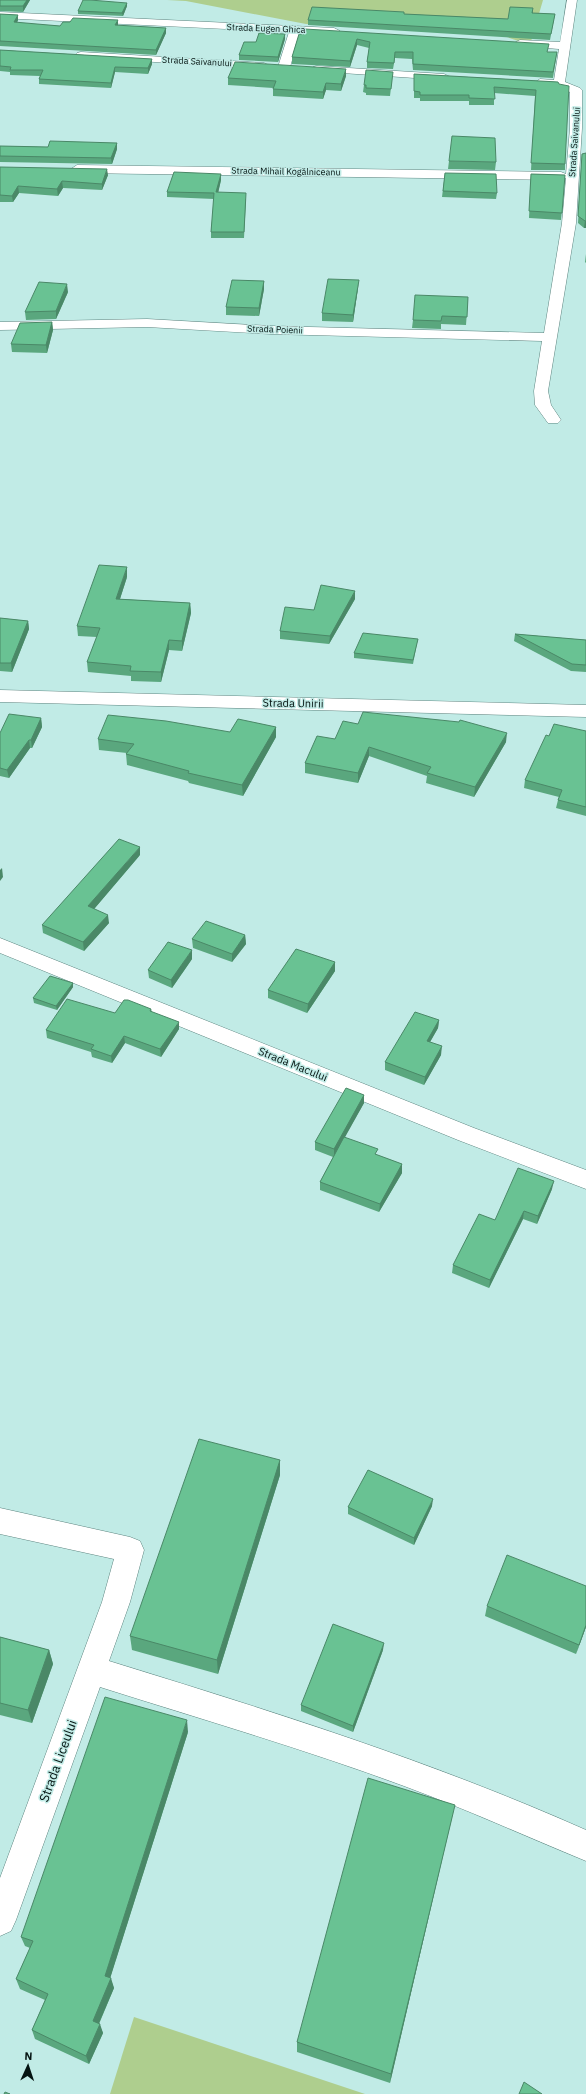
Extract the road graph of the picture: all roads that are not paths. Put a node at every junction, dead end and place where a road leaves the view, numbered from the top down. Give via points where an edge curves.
1 (572, 0) edge
2 (0, 15) edge
3 (296, 30) junction
4 (344, 32) edge
5 (509, 42) edge
6 (565, 46) junction
7 (70, 54) edge
8 (284, 67) junction
9 (456, 78) edge
10 (527, 82) edge
11 (559, 84) junction
12 (65, 169) edge
13 (571, 176) junction
14 (0, 326) edge
15 (549, 337) junction
16 (553, 420) dead end
17 (0, 696) edge
18 (586, 711) edge
19 (0, 945) edge
20 (586, 1180) edge
21 (0, 1521) edge
22 (92, 1670) junction
23 (586, 1846) edge
24 (0, 1920) edge

1 - 6 street
2 - 3 street, Strada Eugen Ghica
3 - 4 street, Strada Eugen Ghica
3 - 8 street
5 - 6 street
6 - 11 street
7 - 8 street, Strada Saivanului
8 - 9 street, Strada Saivanului
10 - 11 street, Strada Saivanului
11 - 13 street, Strada Saivanului via 576,90 576,128
12 - 13 street, Strada Mihail Kogălniceanu
13 - 15 street, Strada Saivanului via 569,223
14 - 15 street, Strada Poienii via 146,323 271,330
15 - 16 street, Strada Saivanului via 540,391 543,405
17 - 18 street, Strada Unirii
19 - 20 street, Strada Macului
21 - 22 street, Strada Liceului via 130,1550 116,1602
22 - 23 street via 353,1752 529,1820
22 - 24 street, Strada Liceului

